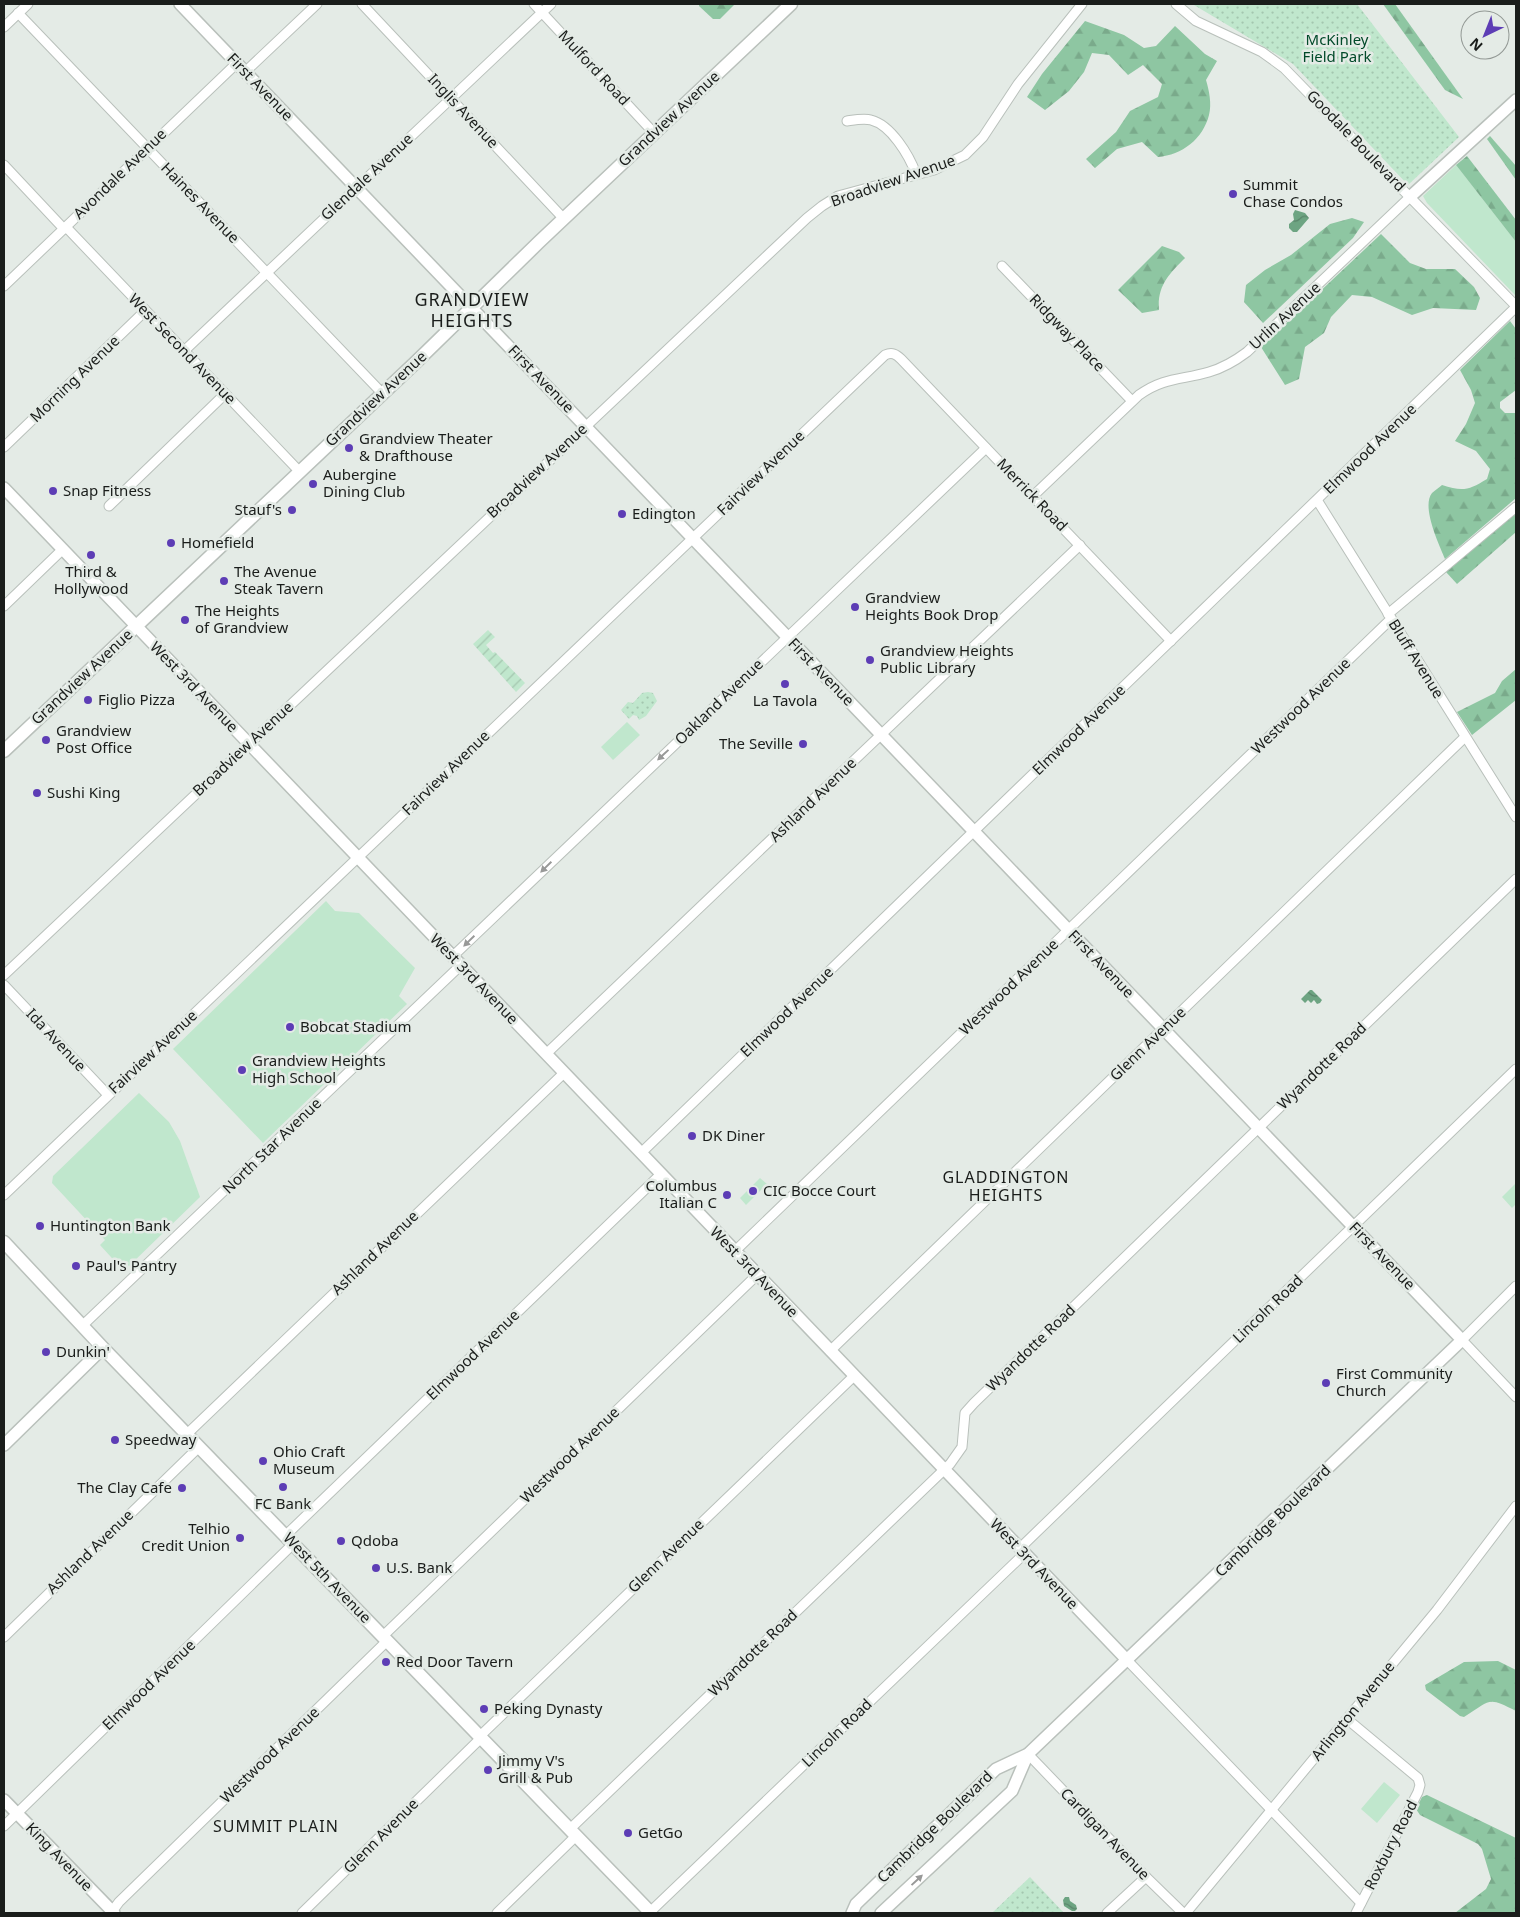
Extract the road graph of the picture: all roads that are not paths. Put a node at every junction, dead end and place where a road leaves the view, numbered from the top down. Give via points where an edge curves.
1 (28, 4) edge
2 (180, 4) edge
3 (317, 4) edge
4 (362, 4) edge
5 (534, 4) edge
6 (551, 4) edge
7 (791, 4) edge
8 (1082, 4) edge
9 (1176, 4) edge
10 (18, 13) junction
11 (542, 13) junction
12 (4, 27) edge
13 (237, 63) junction
14 (245, 72) junction
15 (451, 98) junction
16 (1516, 100) edge
17 (847, 121) dead end
18 (654, 132) junction
19 (148, 148) junction
20 (4, 166) edge
21 (916, 174) junction
22 (356, 187) junction
23 (1411, 196) junction
24 (564, 218) junction
25 (65, 228) junction
26 (1002, 266) dead end
27 (266, 272) junction
28 (4, 286) edge
29 (1516, 307) edge
30 (472, 308) junction
31 (146, 311) junction
32 (184, 350) junction
33 (890, 353) joint
34 (382, 393) junction
35 (225, 394) junction
36 (1132, 401) junction
37 (585, 426) junction
38 (4, 447) edge
39 (986, 448) junction
40 (299, 471) junction
41 (4, 488) edge
42 (1033, 496) junction
43 (1317, 500) junction
44 (109, 506) dead end
45 (1516, 507) edge
46 (692, 538) junction
47 (1080, 545) junction
48 (63, 549) junction
49 (4, 606) edge
50 (1390, 616) junction
51 (136, 626) junction
52 (787, 637) junction
53 (1171, 641) junction
54 (882, 735) junction
55 (1465, 737) junction
56 (249, 744) junction
57 (4, 751) edge
58 (1515, 813) edge
59 (974, 832) junction
60 (358, 858) junction
61 (1516, 878) edge
62 (1069, 930) junction
63 (452, 957) junction
64 (461, 965) junction
65 (4, 975) edge
66 (4, 985) edge
67 (1163, 1029) junction
68 (546, 1054) junction
69 (1516, 1069) edge
70 (564, 1073) junction
71 (108, 1095) junction
72 (1258, 1128) junction
73 (641, 1153) junction
74 (661, 1174) junction
75 (4, 1195) edge
76 (1353, 1226) junction
77 (4, 1242) edge
78 (735, 1252) junction
79 (757, 1275) junction
80 (1516, 1286) edge
81 (82, 1326) junction
82 (1462, 1340) junction
83 (103, 1348) junction
84 (830, 1351) junction
85 (854, 1376) junction
86 (1516, 1398) edge
87 (187, 1434) junction
88 (4, 1445) edge
89 (199, 1447) junction
90 (944, 1470) junction
91 (1516, 1506) edge
92 (289, 1540) junction
93 (1022, 1551) junction
94 (4, 1637) edge
95 (385, 1638) junction
96 (1127, 1660) junction
97 (1347, 1718) junction
98 (480, 1737) junction
99 (1028, 1754) junction
100 (4, 1800) edge
101 (1271, 1811) junction
102 (17, 1813) junction
103 (4, 1826) edge
104 (573, 1833) junction
105 (1146, 1877) junction
106 (1360, 1903) junction
107 (112, 1913) edge
108 (302, 1913) edge
109 (497, 1913) edge
110 (650, 1913) edge
111 (852, 1913) edge
112 (881, 1913) edge
113 (1107, 1913) edge
114 (1185, 1913) edge
115 (1356, 1913) edge

1 - 10 street
2 - 13 street, First Avenue
3 - 14 street
4 - 15 street, Inglis Avenue
5 - 11 street, Mulford Road
6 - 11 street, Glendale Avenue
7 - 18 main road, Grandview Avenue
8 - 21 street, Broadview Avenue via 1018,84 973,148 958,160
9 - 23 street, Goodale Boulevard via 1196,21 1262,52 1284,68
10 - 12 street
10 - 19 street, Haines Avenue
11 - 15 street, Glendale Avenue
11 - 18 street, Mulford Road
13 - 14 street, First Avenue
13 - 19 street, Avondale Avenue
14 - 22 street, First Avenue
15 - 22 street, Glendale Avenue
15 - 24 street, Inglis Avenue
16 - 23 street, Urlin Avenue
17 - 21 street via 870,119 878,123 904,149
18 - 24 main road, Grandview Avenue
19 - 25 street, Avondale Avenue
19 - 27 street, Haines Avenue
20 - 25 street, West Second Avenue
21 - 37 street, Broadview Avenue via 838,196 822,206
22 - 27 street, Glendale Avenue
22 - 30 street, First Avenue
23 - 29 street, Goodale Boulevard
23 - 36 street, Urlin Avenue via 1247,352 1209,372 1160,382
24 - 30 main road, Grandview Avenue
25 - 28 street, Avondale Avenue
25 - 31 street, West Second Avenue
26 - 36 street, Ridgway Place
27 - 32 street, Glendale Avenue
27 - 34 street, Haines Avenue
29 - 43 street, Elmwood Avenue
30 - 34 main road, Grandview Avenue
30 - 37 street, First Avenue
31 - 32 street, West Second Avenue
31 - 38 street, Morning Avenue
32 - 35 street, West Second Avenue
33 - 39 street, Merrick Road via 902,359
33 - 46 street, Fairview Avenue
34 - 40 main road, Grandview Avenue
35 - 40 street, West Second Avenue
35 - 44 street
36 - 42 street, Urlin Avenue
37 - 46 street, First Avenue
37 - 56 street, Broadview Avenue
39 - 42 street, Merrick Road
39 - 52 street, Oakland Avenue
40 - 51 main road, Grandview Avenue
41 - 48 street, West 3rd Avenue
42 - 47 street, Merrick Road
43 - 50 street, Bluff Avenue
43 - 53 street, Elmwood Avenue
45 - 50 street, Westwood Avenue
46 - 52 street, First Avenue
46 - 60 street, Fairview Avenue
47 - 53 street, Merrick Road
47 - 54 street, Ashland Avenue
48 - 49 street
48 - 51 street, West 3rd Avenue
50 - 55 street, Bluff Avenue
50 - 62 street, Westwood Avenue
51 - 56 street, West 3rd Avenue
51 - 57 main road, Grandview Avenue
52 - 54 street, First Avenue
52 -> 63 street, Oakland Avenue
53 - 59 street, Elmwood Avenue
54 - 59 street, First Avenue
54 - 68 street, Ashland Avenue
55 - 58 street, Bluff Avenue
55 - 67 street, Glenn Avenue
56 - 60 street, West 3rd Avenue
56 - 65 street, Broadview Avenue
59 - 62 street, First Avenue
59 - 73 street, Elmwood Avenue
60 - 63 street, West 3rd Avenue
60 - 71 street, Fairview Avenue
61 - 72 street, Wyandotte Road
62 - 67 street, First Avenue
62 - 78 street, Westwood Avenue
63 - 64 street, West 3rd Avenue
64 - 68 street, West 3rd Avenue
64 - 81 street, North Star Avenue
66 - 71 street, Ida Avenue
67 - 72 street, First Avenue
67 - 84 street, Glenn Avenue
68 - 70 street, West 3rd Avenue
69 - 76 street, Lincoln Road
70 - 73 street, West 3rd Avenue
70 - 87 street, Ashland Avenue
71 - 75 street, Fairview Avenue
72 - 76 street, First Avenue
72 - 90 street, Wyandotte Road via 974,1403 965,1414 962,1446
73 - 74 street, West 3rd Avenue
74 - 78 street, West 3rd Avenue
74 - 92 street, Elmwood Avenue
76 - 82 street, First Avenue
76 - 93 street, Lincoln Road
77 - 81 main road, West 5th Avenue
78 - 79 street, West 3rd Avenue
79 - 84 street, West 3rd Avenue
79 - 95 street, Westwood Avenue
80 - 82 street, Cambridge Boulevard
81 - 83 main road, West 5th Avenue
82 - 86 street
82 - 96 street, Cambridge Boulevard
83 - 87 main road, West 5th Avenue
83 - 88 street
84 - 85 street, West 3rd Avenue
85 - 90 street, West 3rd Avenue
85 - 98 street, Glenn Avenue
87 - 89 main road, West 5th Avenue
89 - 92 main road, West 5th Avenue
89 - 94 street, Ashland Avenue
90 - 93 street, West 3rd Avenue
90 - 104 street, Wyandotte Road
91 - 97 street, Arlington Avenue via 1437,1610
92 - 95 main road, West 5th Avenue
92 - 102 street, Elmwood Avenue
93 - 96 street, West 3rd Avenue
93 - 110 street, Lincoln Road
95 - 98 main road, West 5th Avenue
95 - 107 street, Westwood Avenue via 119,1902
96 - 99 street, Cambridge Boulevard
96 - 101 street, West 3rd Avenue
97 - 101 street, Arlington Avenue
97 - 106 street, Roxbury Road via 1418,1778 1420,1785
98 - 104 main road, West 5th Avenue
98 - 108 street, Glenn Avenue
99 - 105 street, Cardigan Avenue
99 - 111 street, Cambridge Boulevard via 996,1768 856,1904
112 -> 99 street, Cambridge Boulevard via 1012,1791
100 - 102 street, King Avenue
101 - 106 street, West 3rd Avenue
101 - 114 street, Arlington Avenue
102 - 103 street, Elmwood Avenue
102 - 107 street, King Avenue
104 - 109 street, Wyandotte Road
104 - 110 main road, West 5th Avenue
105 - 113 street
105 - 114 street, Cardigan Avenue
106 - 115 street, Roxbury Road

